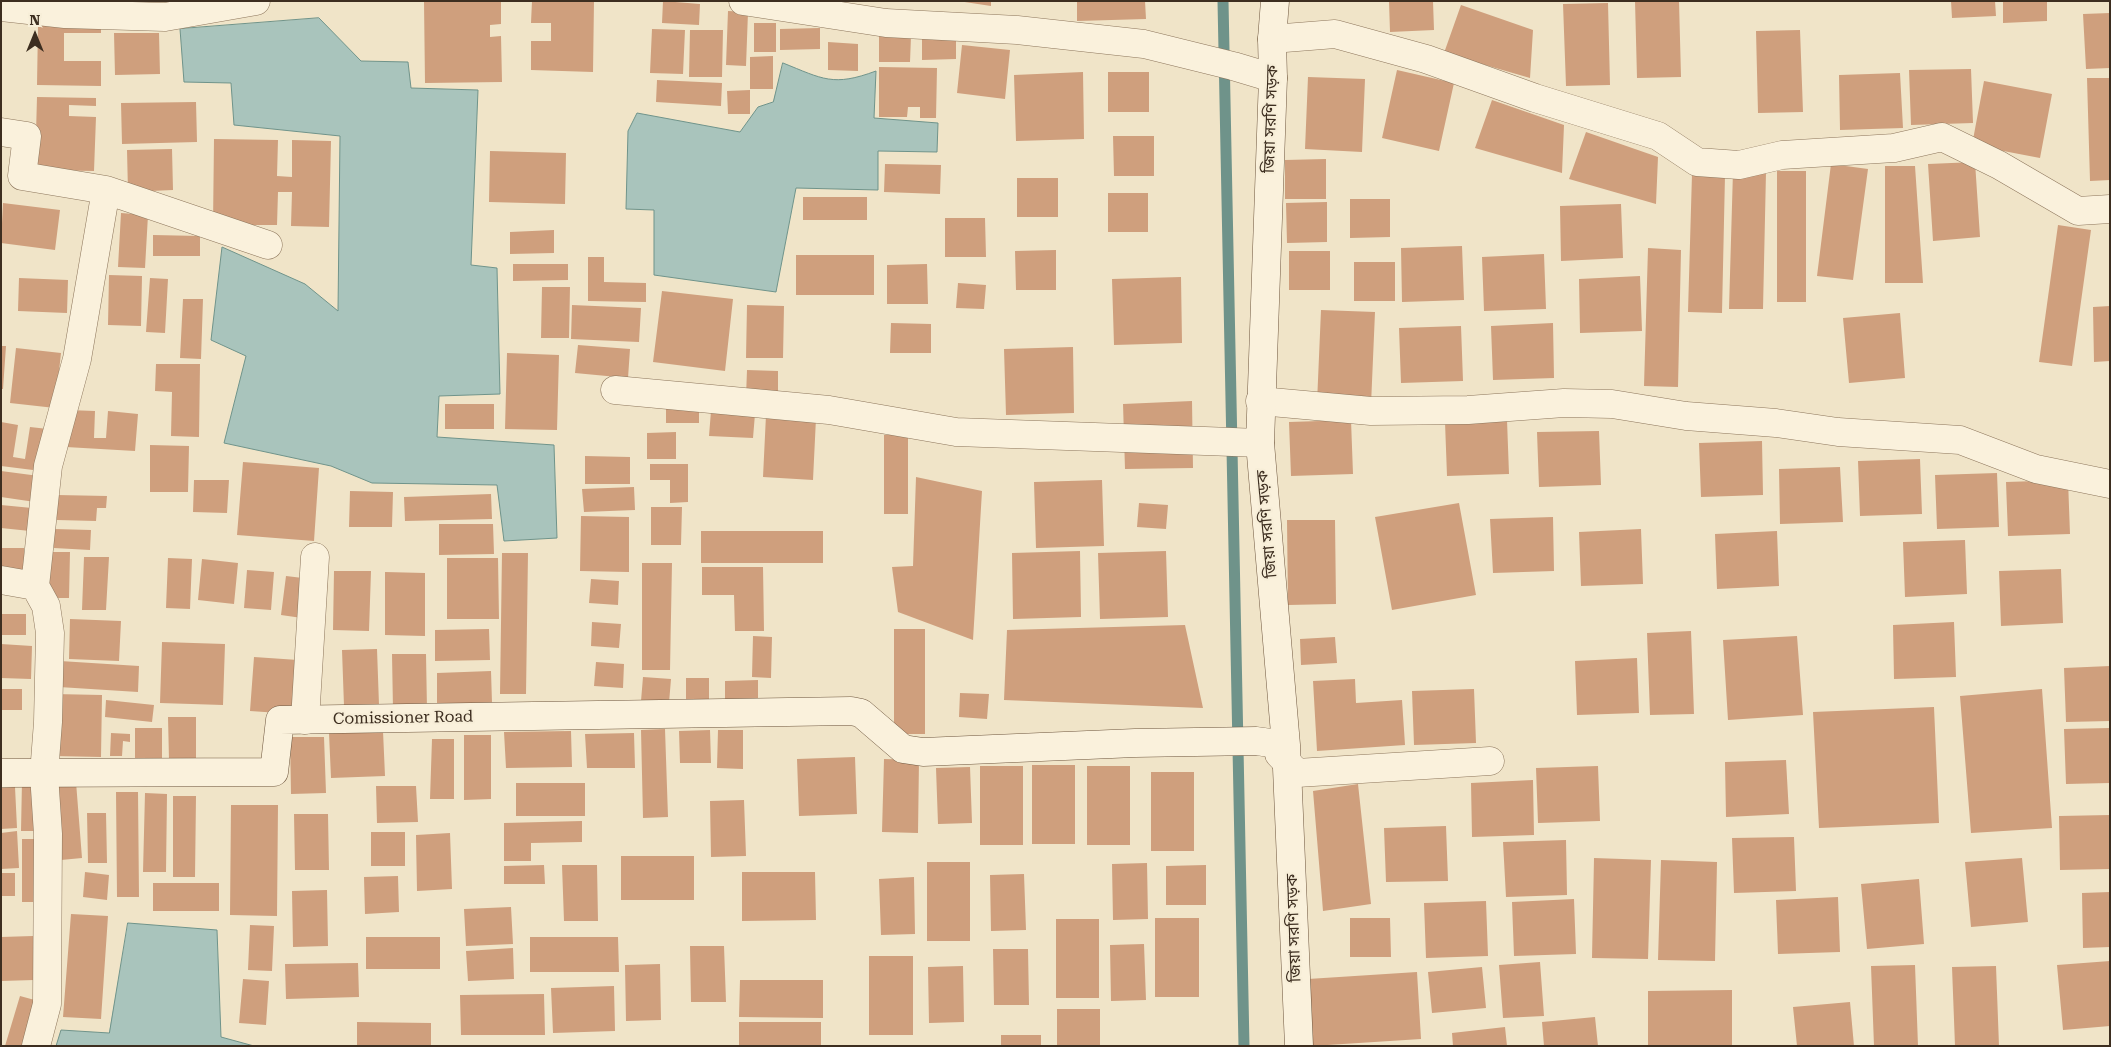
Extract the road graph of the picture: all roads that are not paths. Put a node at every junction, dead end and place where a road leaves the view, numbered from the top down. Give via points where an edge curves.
1 (256, 1) edge
2 (743, 1) edge
3 (1275, 1) edge
4 (1, 7) edge
5 (1272, 39) junction
6 (1273, 78) junction
7 (1, 132) edge
8 (106, 190) junction
9 (2110, 209) edge
10 (268, 245) dead end
11 (615, 390) dead end
12 (1260, 401) junction
13 (1260, 443) junction
14 (2110, 484) edge
15 (315, 557) dead end
16 (1, 580) edge
17 (35, 586) junction
18 (305, 720) junction
19 (1286, 754) junction
20 (1490, 761) dead end
21 (1, 773) edge
22 (44, 774) junction
23 (36, 1046) edge
24 (1299, 1046) edge

1 - 4 street via 164,17 65,14
2 - 6 street via 886,23 1017,30 1144,44
3 - 5 street, জিয়া সরণি সড়ক
5 - 6 street, জিয়া সরণি সড়ক
5 - 9 street via 1335,34 1426,59 1535,98 1658,136 1697,162 1739,165 1782,155 1894,148 1942,137 1999,165 2078,211
6 - 12 street, জিয়া সরণি সড়ক
7 - 8 street via 27,136 22,176
8 - 10 street
8 - 17 street via 77,358 48,466
11 - 13 street via 829,410 956,432
12 - 13 street, জিয়া সরণি সড়ক
12 - 14 street via 1371,412 1468,410 1564,402 1612,404 1686,416 1838,432 1960,440 2036,470
13 - 19 street, জিয়া সরণি সড়ক
15 - 18 street
16 - 17 street
17 - 22 street via 46,606 50,633
18 - 19 street, Comissioner Road via 851,711 861,713 903,749 924,752 1256,741
18 - 22 street, Comissioner Road via 280,720 274,772
19 - 20 street via 1297,774
19 - 24 street, জিয়া সরণি সড়ক
21 - 22 street, Comissioner Road
22 - 23 street via 48,834 46,1004

